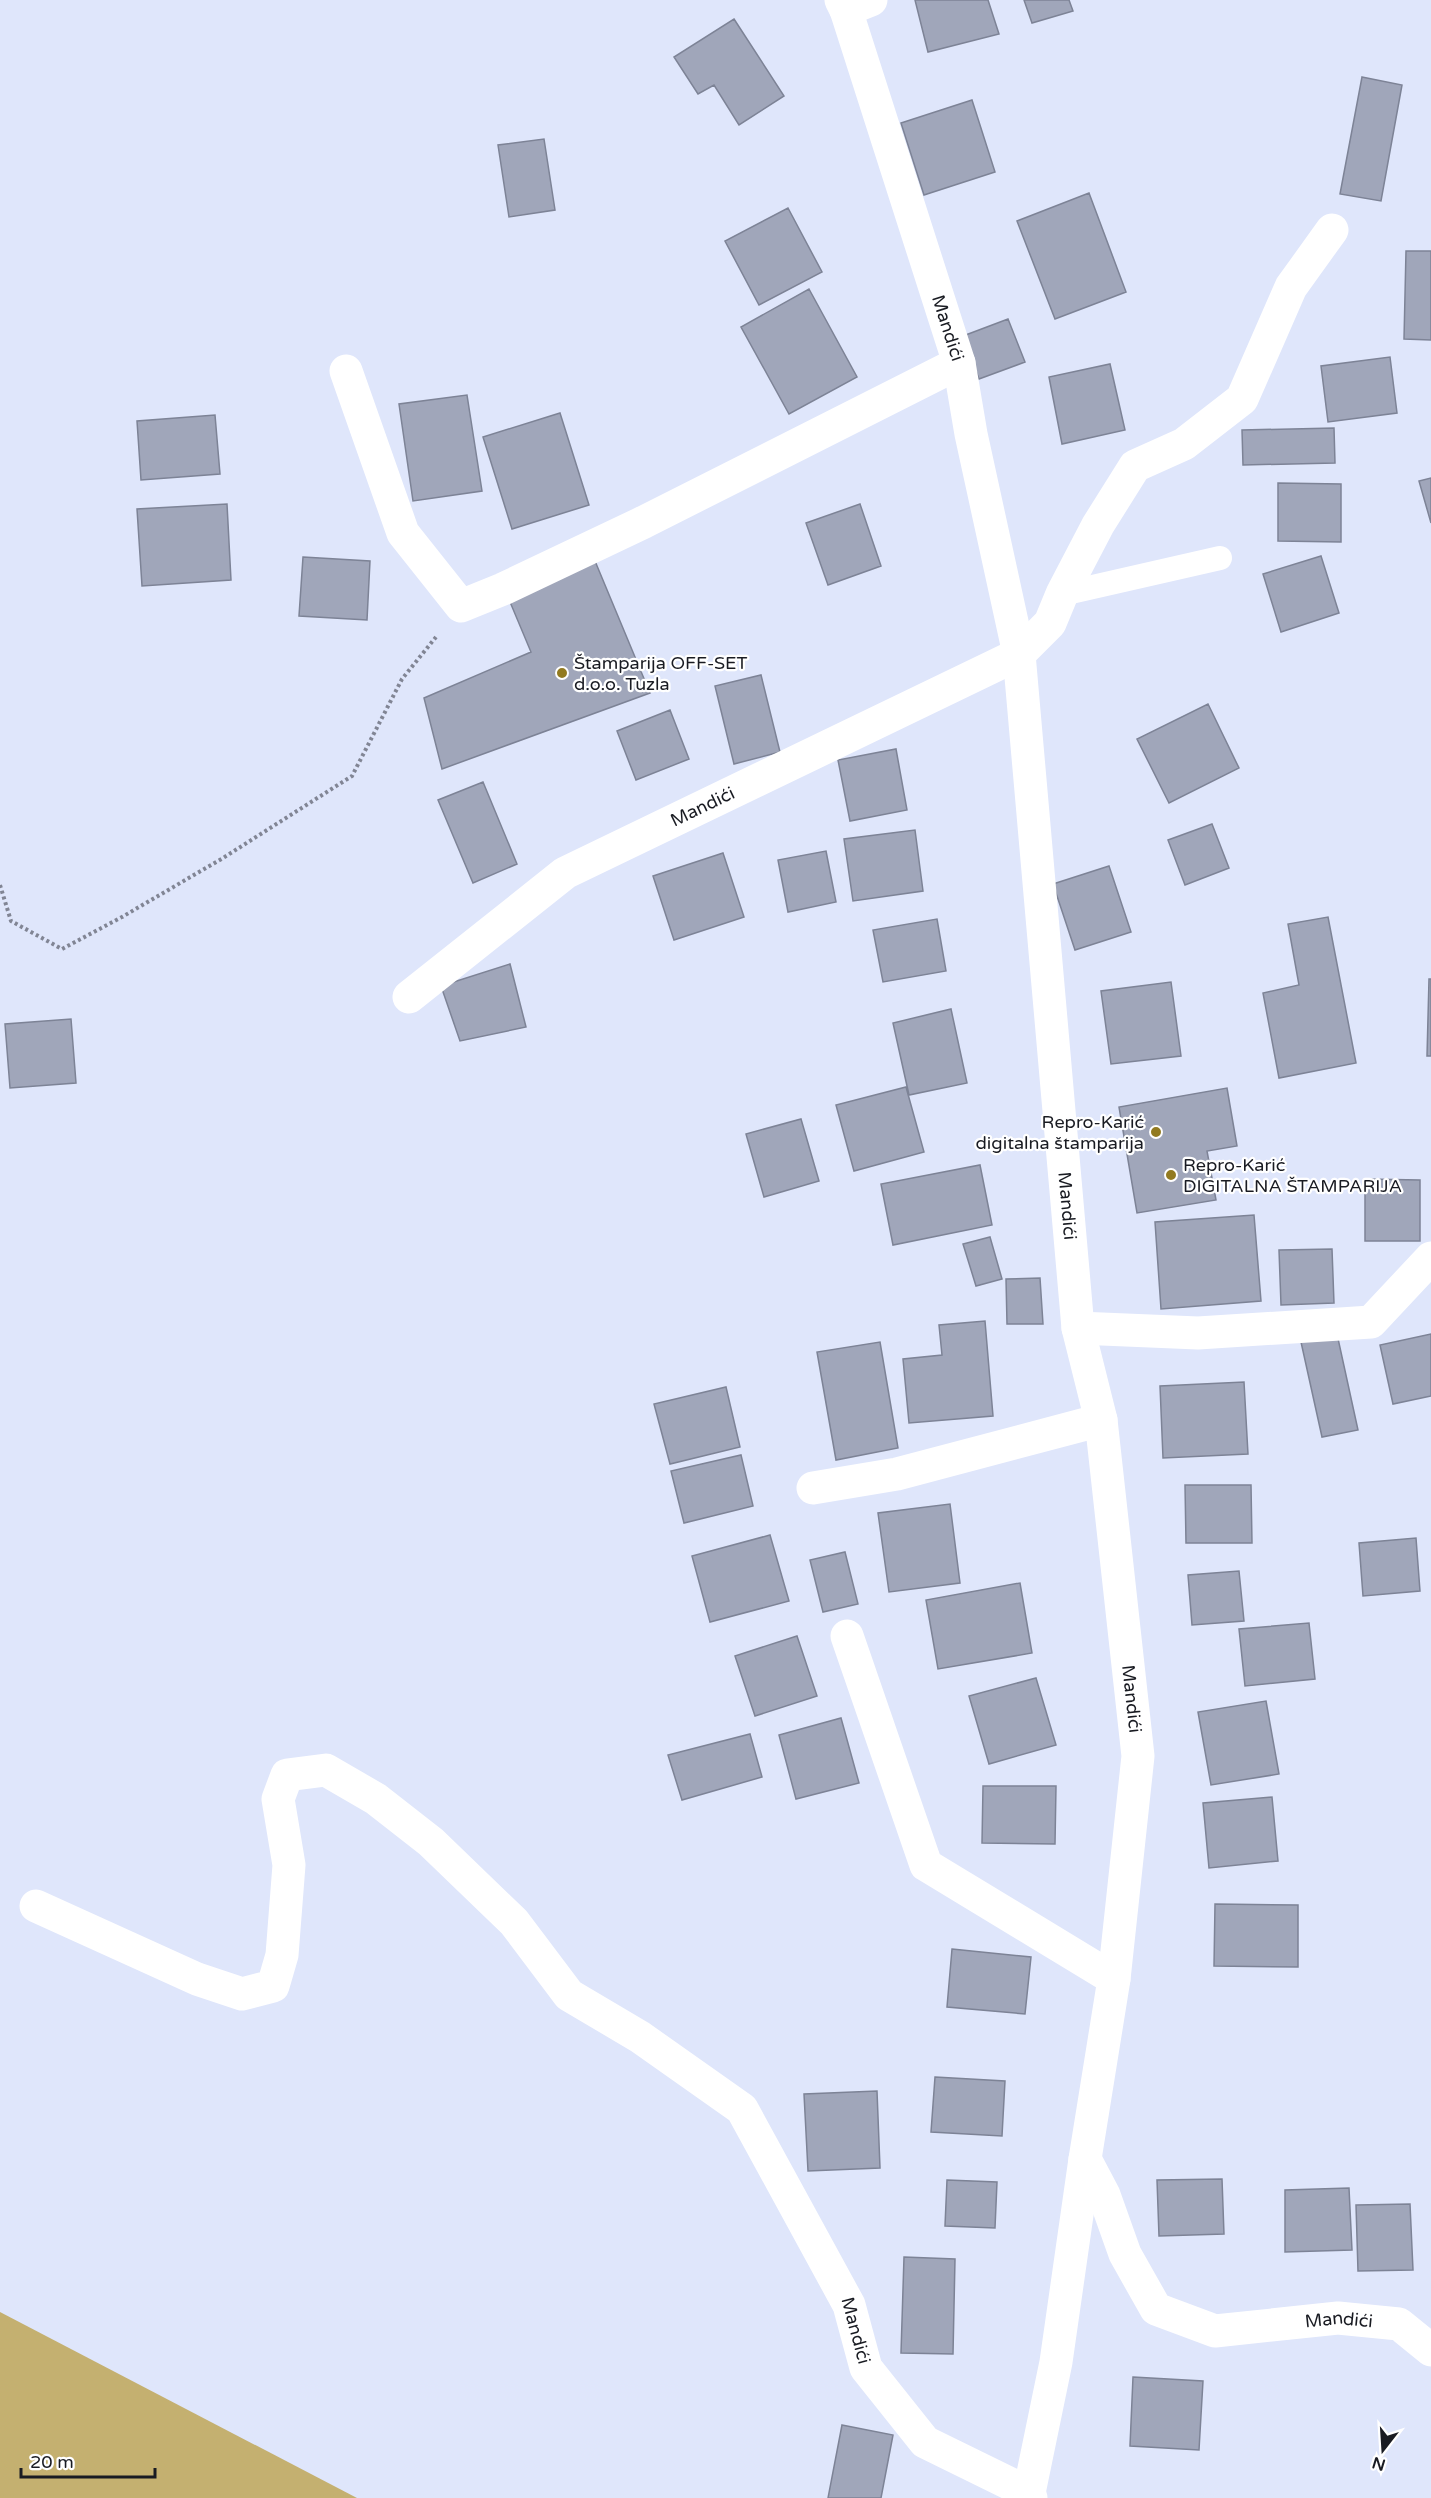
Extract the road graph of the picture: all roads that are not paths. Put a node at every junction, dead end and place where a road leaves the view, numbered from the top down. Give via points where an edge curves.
1 (853, 3) edge
2 (1332, 230) dead end
3 (959, 363) junction
4 (346, 371) dead end
5 (1220, 558) dead end
6 (1062, 594) junction
7 (1019, 654) junction
8 (409, 997) dead end
9 (1431, 1258) edge
10 (1078, 1328) junction
11 (1101, 1420) junction
12 (813, 1488) dead end
13 (847, 1636) dead end
14 (36, 1906) dead end
15 (1114, 1979) junction
16 (1085, 2158) junction
17 (1431, 2350) edge
18 (1029, 2496) edge

1 - 3 street, Mandići
2 - 6 street, Mandići via 1292,287 1242,399 1184,444 1135,466
3 - 4 street via 644,522 461,606 403,533
3 - 7 street, Mandići
5 - 6 lane
6 - 7 street, Mandići via 1050,622
7 - 8 street, Mandići via 565,873
7 - 10 street, Mandići
9 - 10 street via 1371,1322 1198,1333
10 - 11 street, Mandići
11 - 12 street via 897,1474
11 - 15 street, Mandići via 1138,1756
13 - 15 street via 926,1865
14 - 18 street, Mandići via 197,1979 242,1994 273,1986 282,1955 289,1865 278,1799 287,1775 326,1770 376,1799 431,1842 514,1922 569,1995 640,2037 742,2109 849,2305 866,2368 925,2442
15 - 16 street, Mandići
16 - 17 street, Mandići via 1125,2254 1156,2309 1215,2331 1338,2318 1399,2325
16 - 18 street, Mandići via 1056,2362

